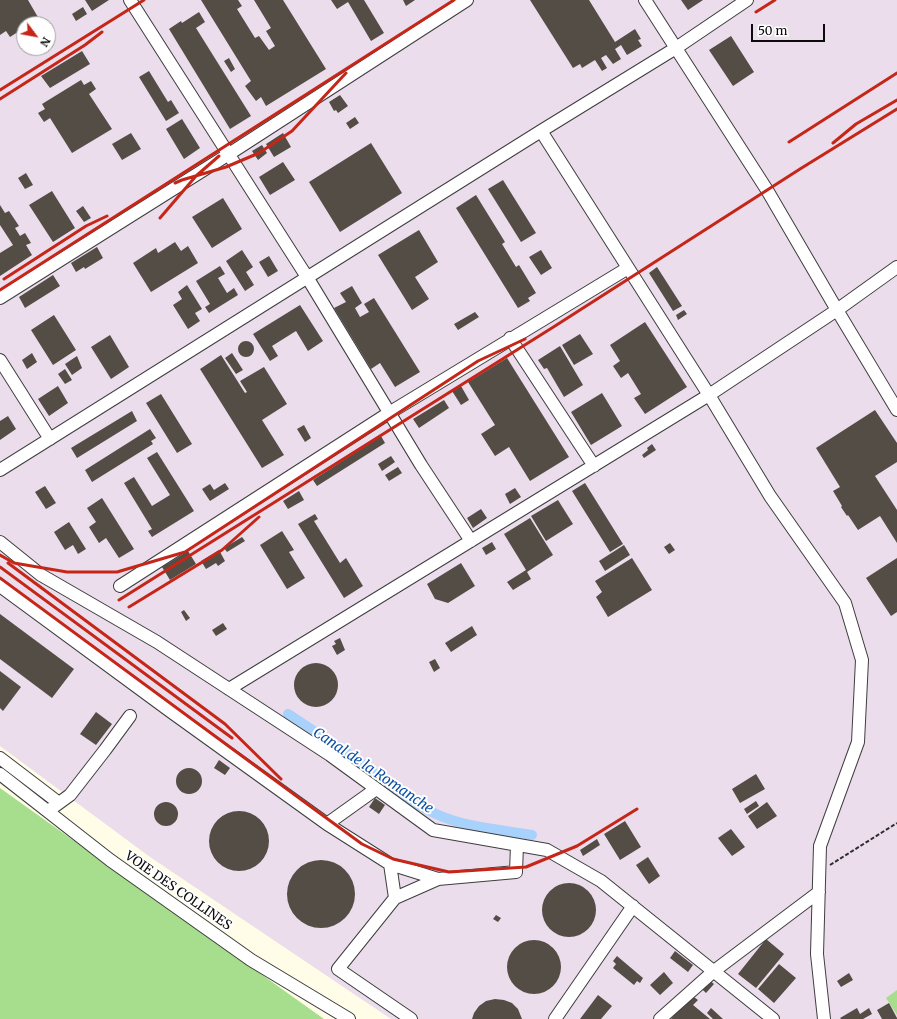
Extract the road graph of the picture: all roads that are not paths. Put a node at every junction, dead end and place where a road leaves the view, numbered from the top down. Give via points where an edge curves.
1 (130, 0) edge
2 (467, 0) edge
3 (645, 0) edge
4 (747, 0) edge
5 (676, 48) junction
6 (541, 131) junction
7 (229, 154) junction
8 (897, 267) edge
9 (628, 268) junction
10 (307, 277) junction
11 (0, 298) edge
12 (837, 310) junction
13 (510, 338) junction
14 (0, 360) edge
15 (709, 395) junction
16 (897, 410) edge
17 (389, 412) junction
18 (50, 439) junction
19 (594, 466) junction
20 (0, 470) edge
21 (471, 541) junction
22 (0, 542) edge
23 (0, 586) edge
24 (120, 586) dead end
25 (229, 689) junction
26 (130, 716) dead end
27 (0, 758) edge
28 (0, 774) edge
29 (376, 789) junction
30 (59, 803) junction
31 (48, 811) junction
32 (327, 824) junction
33 (517, 845) junction
34 (390, 864) junction
35 (438, 879) junction
36 (819, 892) junction
37 (395, 898) junction
38 (633, 906) junction
39 (714, 971) junction
40 (349, 1019) edge
41 (411, 1019) edge
42 (555, 1019) edge
43 (660, 1019) edge
44 (773, 1019) edge
45 (824, 1019) edge

1 - 7 street
2 - 7 street
3 - 5 street
4 - 5 street
5 - 6 street
5 - 12 street via 767,190
6 - 9 street
6 - 10 street
7 - 10 street
7 - 11 street
8 - 12 street
9 - 13 street
9 - 15 street
10 - 17 street
10 - 18 street
12 - 15 street
12 - 16 street
13 - 17 street
13 - 19 street
14 - 18 street
15 - 19 street
15 - 36 street via 770,496 845,604 862,660 858,742 820,846
17 - 21 street
17 - 24 street
18 - 20 street
19 - 21 street
21 - 25 street
22 - 25 street via 41,575 157,642
23 - 32 street
25 - 29 street via 330,755
26 - 30 street via 70,795
27 - 30 street
28 - 31 street, VOIE DES COLLINES
29 - 32 street
29 - 33 street via 433,830
30 - 31 street
31 - 40 street, VOIE DES COLLINES via 110,860 252,960
32 - 34 street
33 - 35 street via 516,872
33 - 38 street via 546,850 601,881
34 - 35 street
34 - 37 street
35 - 37 street
36 - 39 street
36 - 45 street via 817,954
37 - 41 street via 338,969
38 - 39 street
38 - 42 street
39 - 43 street
39 - 44 street

